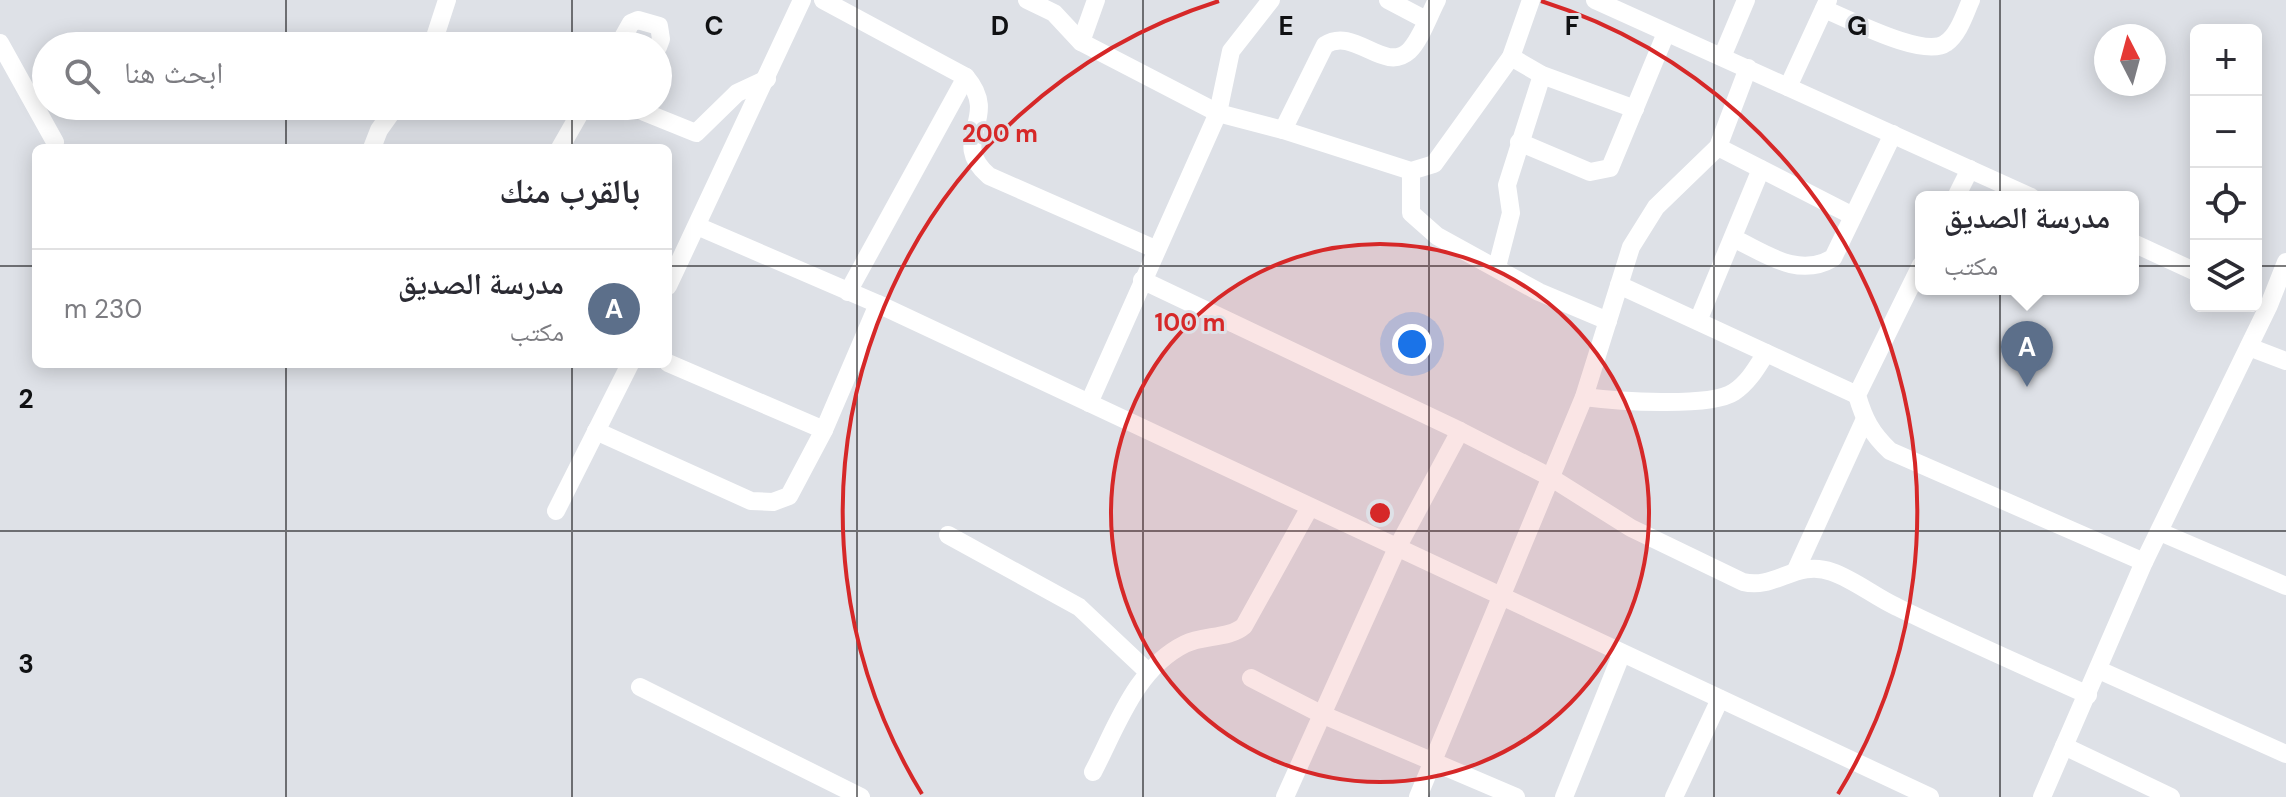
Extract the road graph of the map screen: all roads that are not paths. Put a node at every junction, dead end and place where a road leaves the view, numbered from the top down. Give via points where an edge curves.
1 (447, 0) edge
2 (802, 0) edge
3 (823, 0) edge
4 (1027, 0) edge
5 (1096, 0) edge
6 (1271, 0) edge
7 (1388, 0) edge
8 (1437, 0) edge
9 (1531, 0) edge
10 (1595, 0) edge
11 (1746, 0) edge
12 (1971, 0) edge
13 (1826, 4) edge
14 (1426, 20) junction
15 (437, 32) edge
16 (626, 32) edge
17 (660, 32) edge
18 (1666, 33) junction
19 (1081, 42) junction
20 (0, 43) edge
21 (1511, 57) junction
22 (1722, 57) junction
23 (1748, 68) junction
24 (1542, 75) junction
25 (966, 77) junction
26 (767, 79) junction
27 (1788, 87) junction
28 (32, 101) edge
29 (1635, 109) junction
30 (1218, 113) junction
31 (43, 120) edge
32 (386, 120) edge
33 (576, 120) edge
34 (664, 120) edge
35 (1283, 130) junction
36 (1893, 134) junction
37 (55, 142) dead end
38 (1519, 142) junction
39 (374, 144) edge
40 (562, 144) edge
41 (1718, 147) junction
42 (1761, 169) junction
43 (1970, 169) junction
44 (1411, 171) junction
45 (1959, 191) edge
46 (2018, 191) edge
47 (1853, 216) junction
48 (697, 226) junction
49 (1733, 238) junction
50 (2139, 246) edge
51 (1155, 249) junction
52 (2286, 262) edge
53 (1497, 267) junction
54 (2190, 269) edge
55 (1915, 277) edge
56 (672, 278) edge
57 (1142, 280) junction
58 (1619, 285) junction
59 (848, 292) junction
60 (2263, 302) edge
61 (878, 304) junction
62 (1608, 321) junction
63 (1698, 321) junction
64 (2249, 347) junction
65 (1766, 353) junction
66 (2286, 361) edge
67 (672, 365) edge
68 (628, 368) edge
69 (1857, 395) junction
70 (1584, 397) junction
71 (1089, 403) junction
72 (1864, 421) junction
73 (824, 430) junction
74 (596, 431) junction
75 (1460, 431) junction
76 (1550, 477) junction
77 (1310, 507) junction
78 (556, 511) dead end
79 (2160, 532) junction
80 (948, 535) dead end
81 (1397, 548) junction
82 (2144, 562) junction
83 (1796, 570) junction
84 (2286, 586) edge
85 (1503, 597) junction
86 (1622, 653) junction
87 (2099, 670) junction
88 (1147, 671) junction
89 (1251, 678) dead end
90 (640, 687) dead end
91 (2088, 695) junction
92 (1720, 699) junction
93 (1321, 714) junction
94 (2064, 746) junction
95 (2286, 754) edge
96 (1432, 761) junction
97 (1093, 772) dead end
98 (861, 797) edge
99 (1285, 797) edge
100 (1418, 797) edge
101 (1516, 797) edge
102 (1564, 797) edge
103 (1674, 797) edge
104 (1930, 797) edge
105 (2042, 797) edge
106 (2171, 797) edge

1 - 15 street
2 - 26 street
3 - 25 street
4 - 19 street via 1054,13
5 - 19 street
6 - 30 street via 1231,51
7 - 14 street
8 - 14 street
9 - 21 street
10 - 18 street
11 - 22 street
12 - 13 street via 1951,39 1935,48 1917,46
13 - 27 street
14 - 35 street via 1413,47 1398,57 1348,39 1325,45
16 - 17 street via 638,20 659,26
18 - 22 street
18 - 29 street
19 - 30 street
20 - 28 street
21 - 24 street
21 - 44 street via 1434,164
22 - 23 street
23 - 27 street
23 - 41 street
24 - 29 street
24 - 38 street
25 - 51 street via 982,103 970,151 976,165 989,176
25 - 59 street
26 - 34 street via 737,93 696,133
26 - 48 street
27 - 36 street
29 - 38 street via 1610,168 1601,173
30 - 35 street
30 - 51 street
31 - 37 street
32 - 39 street
33 - 40 street
35 - 44 street
36 - 43 street
36 - 47 street
38 - 53 street via 1507,185 1511,213
41 - 42 street
41 - 58 street via 1647,219
42 - 47 street
42 - 49 street
43 - 45 street
43 - 46 street
44 - 53 street via 1411,213 1437,236
47 - 49 street via 1833,258 1820,266 1794,267
48 - 56 street
48 - 59 street
49 - 63 street
50 - 54 street
51 - 57 street
52 - 60 street
53 - 62 street via 1539,292
55 - 69 street
57 - 71 street
57 - 75 street
58 - 62 street
58 - 63 street
59 - 61 street
60 - 64 street
61 - 71 street
61 - 73 street
62 - 70 street
63 - 65 street
64 - 66 street
64 - 79 street
65 - 69 street
65 - 70 street via 1733,393 1700,401
67 - 73 street
68 - 74 street
69 - 72 street
70 - 76 street
71 - 77 street
72 - 82 street via 1890,451
72 - 83 street
73 - 74 street via 789,496 773,502 751,501
74 - 78 street
75 - 76 street
75 - 81 street
76 - 83 street via 1631,528 1743,582 1762,584
76 - 85 street
77 - 81 street
77 - 88 street via 1244,626 1187,643
79 - 82 street
79 - 84 street
80 - 88 street via 1079,607
81 - 85 street
81 - 93 street
82 - 87 street
83 - 91 street via 1833,572
85 - 86 street
85 - 96 street
86 - 92 street
86 - 102 street
87 - 91 street
87 - 95 street
88 - 97 street
89 - 93 street
90 - 98 street
91 - 94 street
92 - 103 street
92 - 104 street
93 - 96 street
93 - 99 street
94 - 105 street
94 - 106 street
96 - 100 street
96 - 101 street

